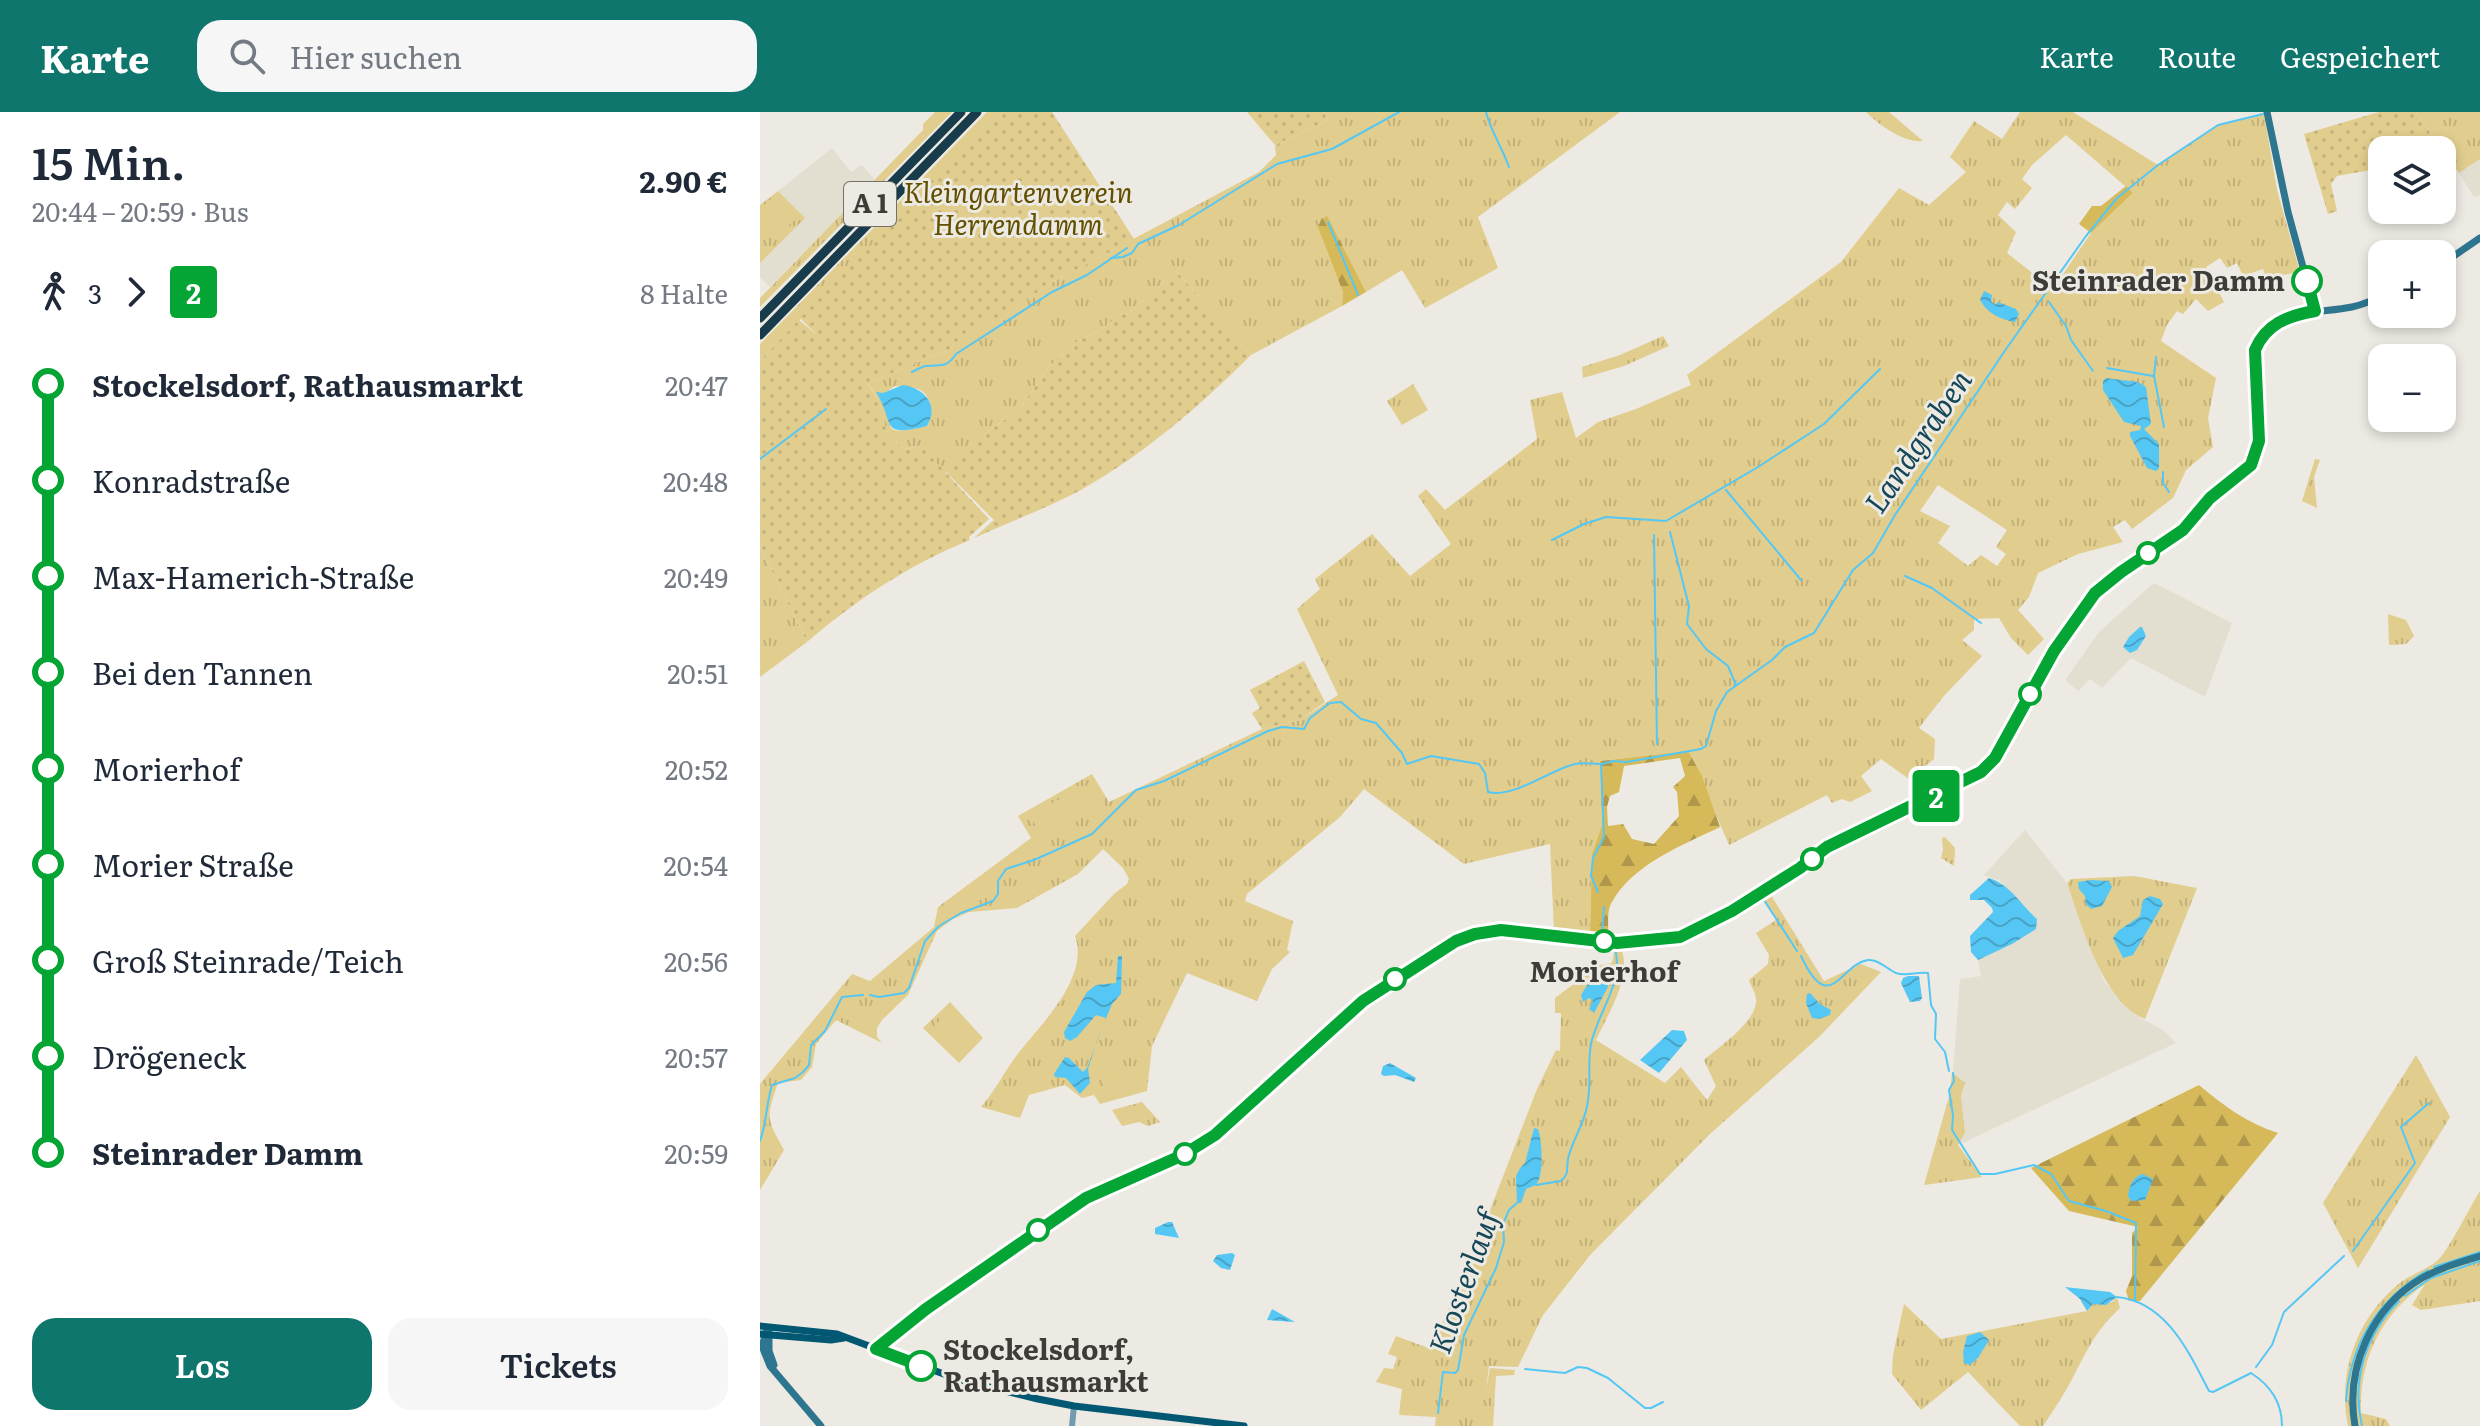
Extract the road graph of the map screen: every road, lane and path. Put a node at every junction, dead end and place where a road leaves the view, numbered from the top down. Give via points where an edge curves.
1 (961, 112) edge
2 (977, 112) edge
3 (2267, 112) edge
4 (2480, 238) edge
5 (2456, 254) edge
6 (2368, 302) edge
7 (2315, 311) junction
8 (760, 318) edge
9 (760, 335) edge
10 (2480, 1256) edge
11 (765, 1332) edge
12 (876, 1349) junction
13 (1074, 1406) junction
14 (821, 1426) edge
15 (1072, 1426) edge
16 (1244, 1426) edge
17 (2355, 1426) edge

1 - 8 highway, A 1
2 - 9 highway, A 1
3 - 7 main road
4 - 5 main road
6 - 7 main road
7 - 12 main road via 2271,326 2259,340 2254,361 2259,441 2251,465 2210,498 2183,530 2095,593 2054,651 1988,767 1827,847 1732,911 1680,937 1617,943 1501,930 1456,941 1363,1001 1215,1135 1086,1198
10 - 17 main road via 2416,1282 2376,1321 2354,1375
11 - 12 main road via 824,1331
11 - 14 main road via 778,1374
12 - 13 main road via 968,1382
13 - 15 street
13 - 16 main road

